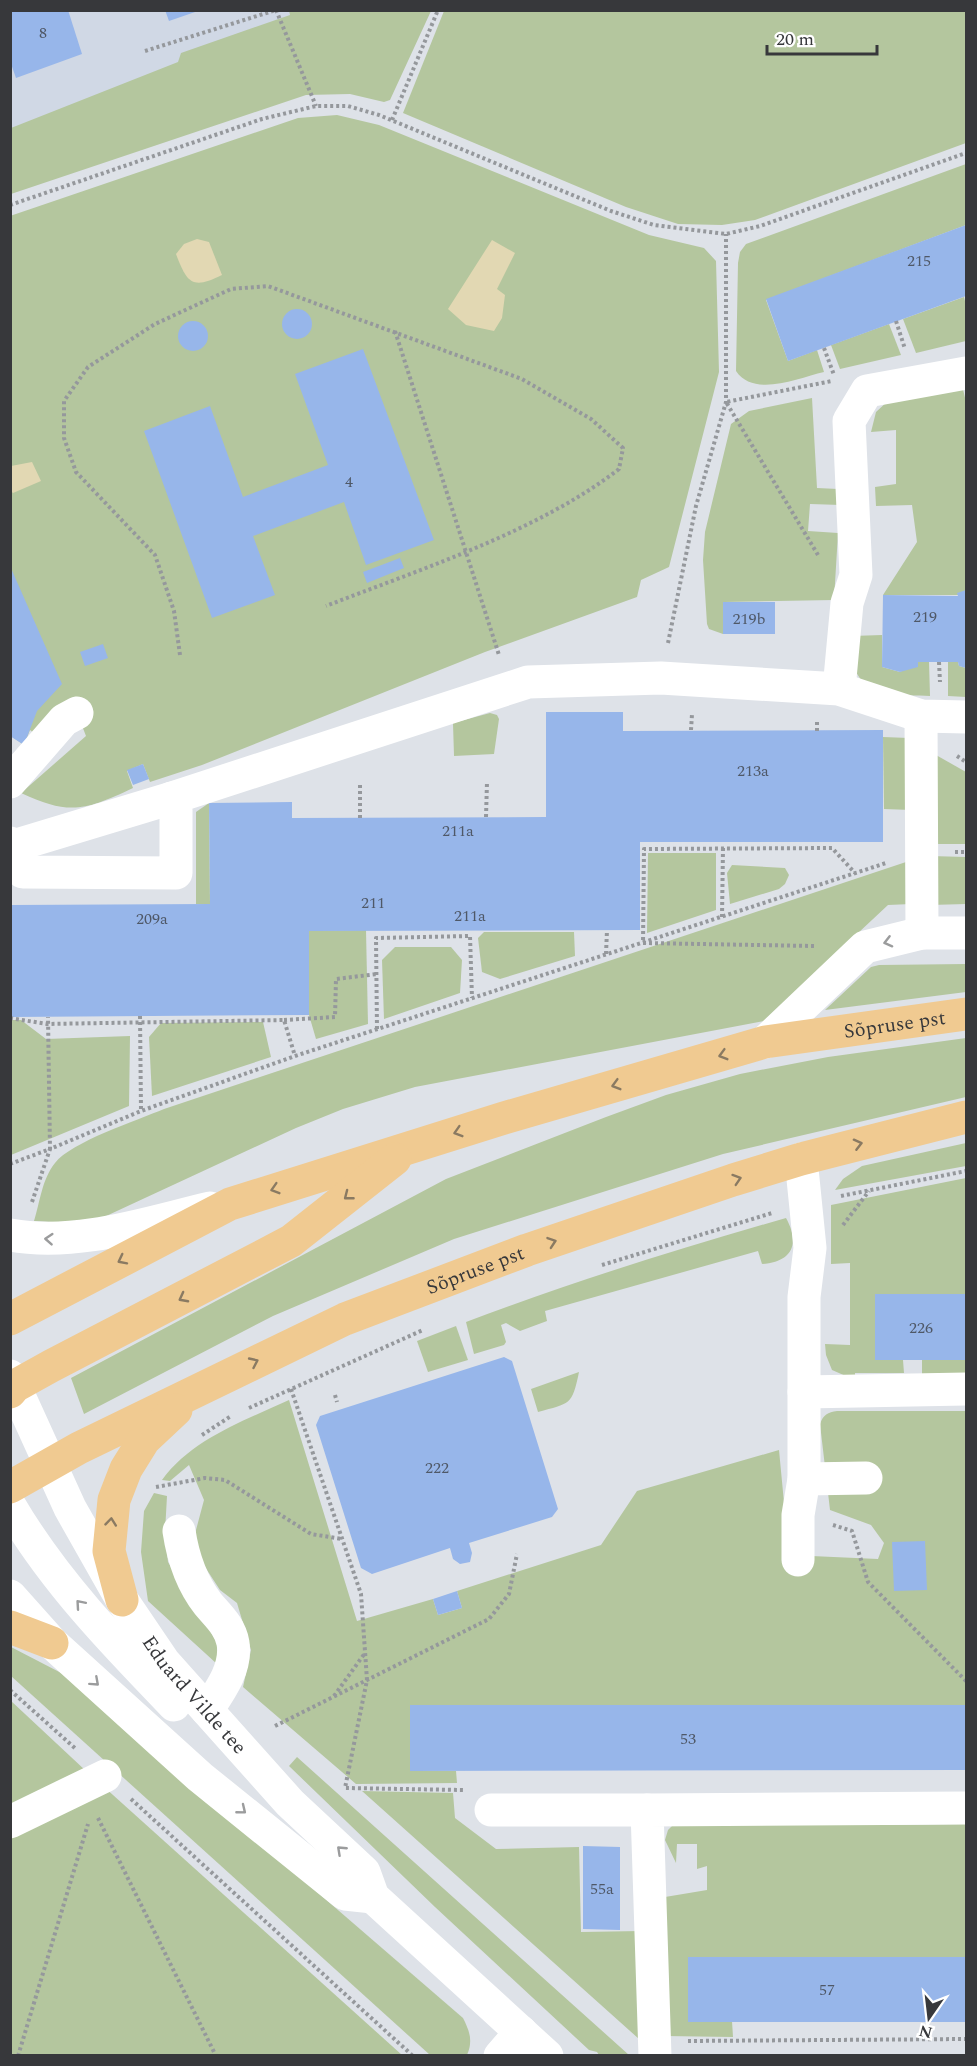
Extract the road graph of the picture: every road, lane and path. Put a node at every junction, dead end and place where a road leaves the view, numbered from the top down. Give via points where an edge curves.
1 (438, 10) edge
2 (276, 11) edge
3 (145, 51) dead end
4 (316, 106) junction
5 (392, 120) junction
6 (966, 153) edge
7 (10, 205) edge
8 (726, 234) junction
9 (395, 331) junction
10 (824, 348) dead end
11 (966, 373) edge
12 (726, 402) junction
13 (467, 551) junction
14 (847, 603) junction
15 (326, 606) dead end
16 (180, 656) dead end
17 (661, 678) junction
18 (511, 685) junction
19 (839, 689) junction
20 (77, 713) dead end
21 (692, 716) dead end
22 (921, 716) junction
23 (966, 717) edge
24 (692, 730) dead end
25 (10, 782) edge
26 (487, 782) dead end
27 (360, 785) dead end
28 (172, 798) junction
29 (486, 817) dead end
30 (360, 818) dead end
31 (653, 842) dead end
32 (11, 846) edge
33 (723, 848) junction
34 (653, 849) junction
35 (921, 852) junction
36 (966, 852) edge
37 (855, 873) junction
38 (722, 917) junction
39 (606, 930) dead end
40 (922, 933) junction
41 (966, 933) edge
42 (643, 943) junction
43 (866, 947) junction
44 (606, 954) junction
45 (377, 974) junction
46 (472, 998) junction
47 (966, 1014) edge
48 (48, 1017) dead end
49 (10, 1018) edge
50 (139, 1019) junction
51 (284, 1020) junction
52 (48, 1024) junction
53 (377, 1029) junction
54 (765, 1042) junction
55 (295, 1056) junction
56 (141, 1111) junction
57 (966, 1118) edge
58 (411, 1146) junction
59 (50, 1149) junction
60 (801, 1159) junction
61 (10, 1164) edge
62 (966, 1171) edge
63 (31, 1204) dead end
64 (230, 1204) junction
65 (806, 1204) junction
66 (10, 1235) edge
67 (599, 1266) dead end
68 (10, 1319) edge
69 (424, 1330) dead end
70 (12, 1385) edge
71 (201, 1387) junction
72 (291, 1389) junction
73 (966, 1389) edge
74 (804, 1392) junction
75 (335, 1395) dead end
76 (337, 1402) dead end
77 (243, 1411) dead end
78 (234, 1415) dead end
79 (10, 1425) edge
80 (196, 1439) dead end
81 (55, 1452) junction
82 (866, 1478) dead end
83 (804, 1479) junction
84 (10, 1487) edge
85 (146, 1488) dead end
86 (10, 1506) edge
87 (798, 1515) junction
88 (179, 1531) dead end
89 (342, 1539) junction
90 (517, 1554) dead end
91 (798, 1560) dead end
92 (10, 1596) edge
93 (122, 1599) junction
94 (10, 1627) edge
95 (52, 1643) junction
96 (365, 1652) junction
97 (368, 1680) junction
98 (966, 1681) edge
99 (10, 1690) edge
100 (334, 1696) junction
101 (207, 1710) junction
102 (275, 1726) dead end
103 (105, 1776) junction
104 (290, 1803) junction
105 (93, 1806) junction
106 (966, 1808) edge
107 (491, 1810) joint
108 (647, 1810) junction
109 (10, 1822) edge
110 (373, 1897) junction
111 (966, 2038) edge
112 (686, 2041) dead end
113 (511, 2044) edge
114 (18, 2055) edge
115 (216, 2055) edge
116 (413, 2055) edge
117 (547, 2055) edge
118 (655, 2055) edge

1 - 5 path
2 - 3 path
2 - 4 path
4 - 5 path via 348,106
4 - 7 path via 262,119
5 - 8 path via 611,212 654,225
6 - 8 path via 760,226
8 - 12 path
9 - 13 path
9 - 13 path via 522,379 591,419 623,448 619,469 587,494
9 - 16 path via 268,286 231,289 155,324 88,367 64,401 64,438 76,472 154,555 174,611
10 - 12 path via 835,380
11 - 14 street via 867,391 849,421 856,575
12 - 14 path
12 - 17 path via 696,506
13 - 15 path
13 - 18 path
14 - 19 street
17 - 18 street
17 - 19 street
18 - 28 street
19 - 22 street
20 - 25 street via 64,720
21 - 24 path
22 - 23 street
22 - 35 street
26 - 29 path
27 - 30 path
28 - 32 street
28 - 32 street via 176,810 176,873 23,872
31 - 34 path
33 - 34 path
33 - 37 path via 832,848
33 - 38 path
34 - 42 path via 644,849
35 - 36 path
35 - 37 path
35 - 40 street
37 - 38 path
38 - 42 path
39 - 44 path
40 - 41 street
40 -> 43 street
42 - 43 path
42 - 44 path
43 - 54 street
44 - 46 path
45 - 46 path via 376,938 470,936
45 - 51 path via 336,979 335,1017
45 - 53 path
46 - 53 path
47 - 54 main road, Sõpruse pst
48 - 52 path
49 - 52 path
50 - 51 path
50 - 52 path
50 - 56 path
51 - 55 path
52 - 59 path
53 - 55 path
54 -> 58 main road, Sõpruse pst
55 - 56 path
56 - 59 path
60 -> 57 main road, Sõpruse pst
58 -> 64 main road, Sõpruse pst
58 -> 70 main road via 291,1241
59 - 61 path
59 - 63 path
60 - 65 street
71 -> 60 main road, Sõpruse pst via 345,1320 495,1262
62 - 65 path
64 -> 66 street via 59,1240
64 -> 68 main road, Sõpruse pst
65 - 67 path
65 - 74 street via 810,1248 804,1297
69 - 72 path
70 - 81 street, Eduard Vilde tee
71 - 81 main road, Sõpruse pst
93 -> 71 main road via 109,1551 110,1518 118,1490 144,1440
72 - 77 path
72 - 89 path
73 - 74 street
74 - 83 street
75 - 76 path
78 - 80 path
79 - 81 street
81 - 84 main road, Sõpruse pst
81 - 93 street, Eduard Vilde tee via 70,1508
82 - 83 street
83 - 87 street
85 - 89 path via 204,1478 225,1480 311,1534
104 -> 86 street via 180,1711 113,1643 27,1535
87 - 91 street
87 - 98 path via 852,1531 868,1582
88 - 101 street via 182,1553 194,1582 224,1621 233,1643 226,1682
89 - 96 path via 361,1594
90 - 97 path via 509,1594 489,1619
92 - 95 street
93 - 101 street, Eduard Vilde tee via 164,1662
94 - 95 main road
95 -> 110 street via 200,1777 345,1894
96 - 97 path
96 - 100 path
97 - 100 path
97 - 107 path via 345,1788 474,1790
99 - 103 path
100 - 102 path
101 - 104 street, Eduard Vilde tee
103 - 105 path
103 - 109 street
103 - 116 path
110 -> 104 street, Eduard Vilde tee via 364,1872
105 - 114 path
105 - 115 path
106 - 108 street
107 - 108 street
108 - 118 street
110 - 113 street, Eduard Vilde tee
111 - 112 path
113 - 117 street, Eduard Vilde tee

